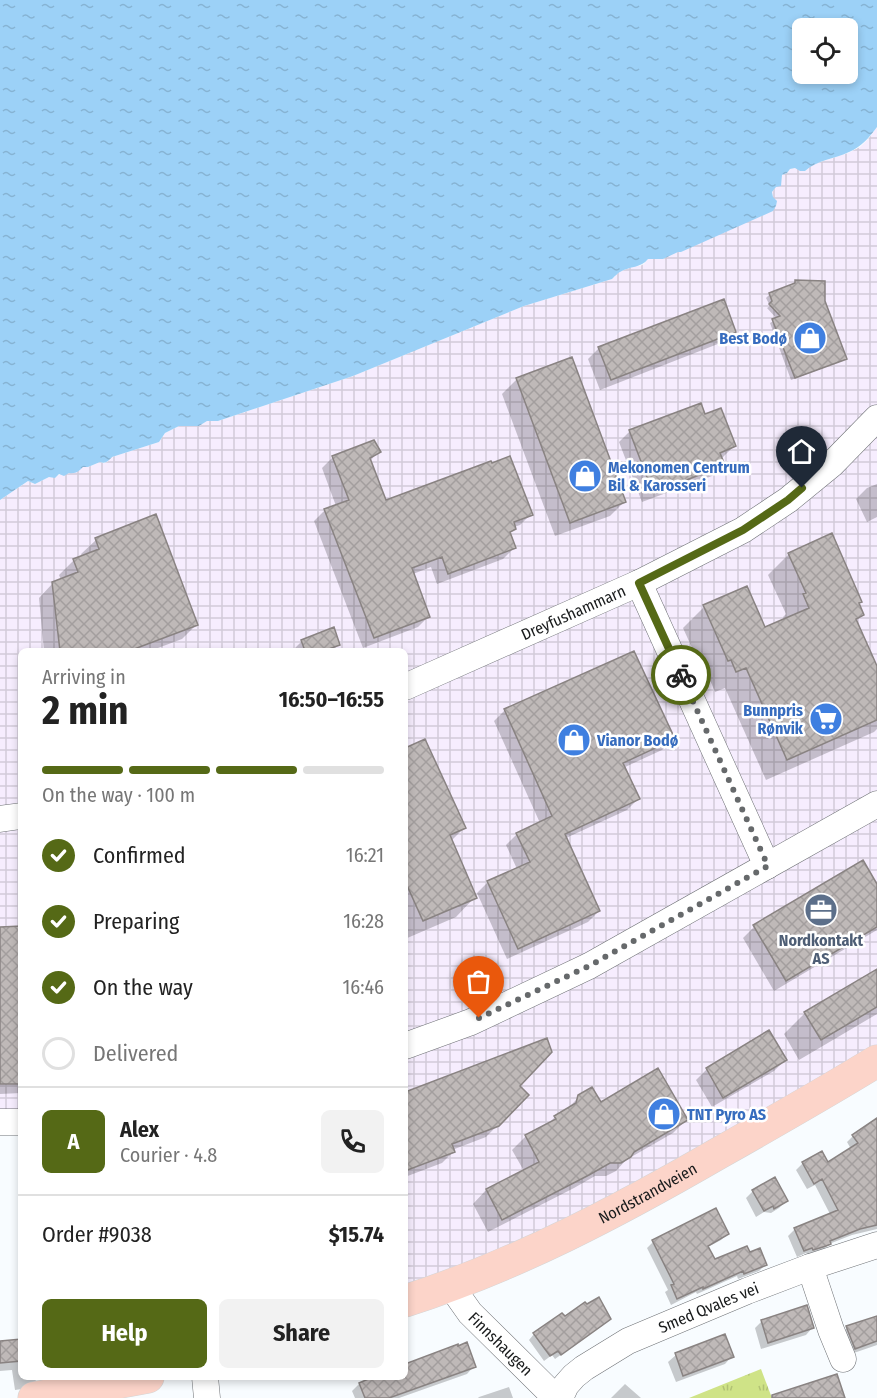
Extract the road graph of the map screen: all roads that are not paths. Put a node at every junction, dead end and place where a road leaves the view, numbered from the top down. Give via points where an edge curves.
1 (877, 418) edge
2 (639, 583) junction
3 (408, 686) edge
4 (877, 804) edge
5 (18, 816) edge
6 (0, 819) edge
7 (768, 866) junction
8 (408, 1045) edge
9 (876, 1065) edge
10 (0, 1122) edge
11 (18, 1122) edge
12 (877, 1245) edge
13 (810, 1267) junction
14 (454, 1285) junction
15 (408, 1300) edge
16 (843, 1359) dead end
17 (132, 1380) edge
18 (204, 1380) edge
19 (34, 1398) edge
20 (207, 1398) edge
21 (556, 1398) edge
22 (560, 1398) edge

1 - 2 street, Dreyfushammarn via 832,464 788,500 743,530
2 - 3 street, Dreyfushammarn
2 - 7 street
4 - 7 street
5 - 6 street
7 - 8 street via 589,966 471,1022
9 - 14 main road, Nordstrandveien via 603,1218
10 - 11 street
12 - 13 street, Smed Qvales vei
13 - 16 street
13 - 22 street, Smed Qvales vei via 628,1341 574,1376
14 - 15 main road, Nordstrandveien
14 - 21 street, Finnshaugen via 470,1313
17 - 19 main road
18 - 20 street

